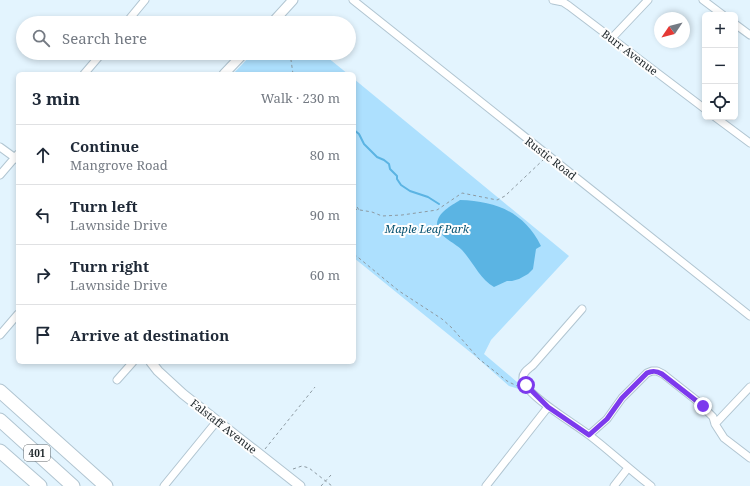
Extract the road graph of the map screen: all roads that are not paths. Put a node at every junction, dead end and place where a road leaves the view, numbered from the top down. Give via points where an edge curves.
1 (294, 0) edge
2 (353, 0) edge
3 (553, 0) edge
4 (648, 0) edge
5 (703, 0) edge
6 (142, 1) edge
7 (719, 12) edge
8 (131, 16) edge
9 (279, 16) edge
10 (738, 26) edge
11 (750, 35) edge
12 (612, 38) junction
13 (96, 60) edge
14 (237, 60) edge
15 (86, 72) edge
16 (226, 72) edge
17 (702, 107) edge
18 (719, 120) edge
19 (750, 143) edge
20 (0, 147) edge
21 (16, 157) edge
22 (16, 159) edge
23 (0, 175) edge
24 (582, 309) dead end
25 (16, 316) edge
26 (750, 316) edge
27 (0, 335) edge
28 (131, 364) edge
29 (153, 364) edge
30 (117, 380) dead end
31 (750, 388) edge
32 (0, 392) edge
33 (548, 407) junction
34 (0, 420) edge
35 (217, 421) junction
36 (715, 424) junction
37 (589, 435) junction
38 (0, 451) edge
39 (750, 458) edge
40 (15, 464) junction
41 (628, 468) junction
42 (33, 486) edge
43 (40, 486) edge
44 (73, 486) edge
45 (106, 486) edge
46 (164, 486) edge
47 (300, 486) edge
48 (486, 486) edge
49 (614, 486) edge
50 (650, 486) edge

1 - 9 street
2 - 26 street, Rustic Road
3 - 12 street, Burr Avenue via 569,6
4 - 12 street
5 - 7 street
6 - 8 street
10 - 11 street
12 - 17 street, Burr Avenue
13 - 15 street
14 - 16 street
18 - 19 street
20 - 21 street
22 - 23 street
24 - 33 street via 525,371 522,378
25 - 27 street
28 - 30 street
29 - 35 street, Falstaff Avenue via 178,390
31 - 36 street
32 - 45 highway, 401
33 - 37 street
33 - 48 street
34 - 44 highway, 401
35 - 46 street
35 - 47 street, Falstaff Avenue
36 - 37 street via 713,417 696,400 662,374 652,371 622,398 607,419
36 - 39 street via 724,438
37 - 41 street
38 - 40 highway, 401
40 - 42 highway
40 - 43 highway, 401
41 - 49 street
41 - 50 street

